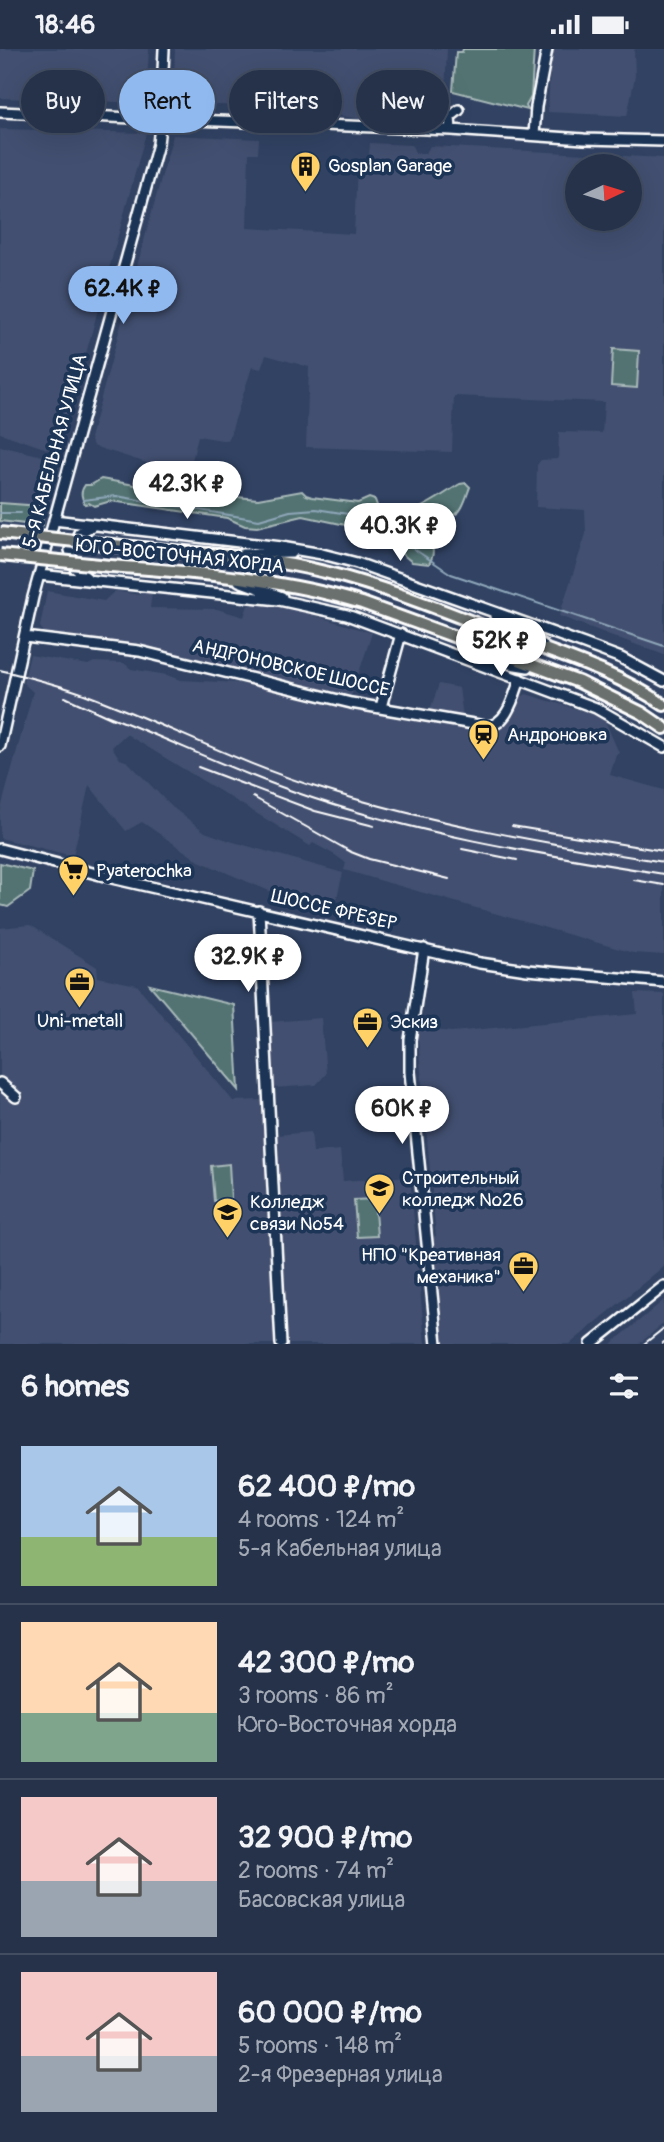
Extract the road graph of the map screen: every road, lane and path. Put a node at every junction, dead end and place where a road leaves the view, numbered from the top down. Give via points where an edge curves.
1 (164, 49) edge
2 (547, 49) edge
3 (163, 70) edge
4 (459, 110) dead end
5 (0, 112) edge
6 (119, 117) edge
7 (215, 121) edge
8 (451, 130) junction
9 (158, 133) edge
10 (534, 135) junction
11 (664, 141) edge
12 (54, 520) junction
13 (101, 526) junction
14 (0, 533) edge
15 (314, 553) junction
16 (199, 554) junction
17 (0, 555) edge
18 (39, 575) junction
19 (224, 576) junction
20 (95, 581) junction
21 (306, 605) junction
22 (476, 605) junction
23 (401, 634) junction
24 (24, 637) junction
25 (559, 655) junction
26 (460, 657) junction
27 (545, 669) junction
28 (520, 679) junction
29 (664, 681) edge
30 (664, 705) edge
31 (381, 708) junction
32 (664, 728) edge
33 (0, 746) edge
34 (664, 747) edge
35 (0, 849) edge
36 (259, 911) junction
37 (425, 949) junction
38 (664, 982) edge
39 (0, 1083) edge
40 (16, 1097) dead end
41 (664, 1286) edge
42 (281, 1344) edge
43 (437, 1344) edge
44 (592, 1344) edge

1 - 3 street, 5-Я КАБЕЛЬНАЯ УЛИЦА
2 - 10 street
4 - 8 street via 450,117
5 - 6 street
7 - 8 street
8 - 10 street
9 - 12 street, 5-Я КАБЕЛЬНАЯ УЛИЦА
10 - 11 street
12 - 13 street
12 - 18 street, 5-Я КАБЕЛЬНАЯ УЛИЦА
13 - 15 street
13 - 20 street via 83,530 70,550 78,572
14 - 16 main road, ЮГО-ВОСТОЧНАЯ ХОРДА, bridge
15 - 16 street
15 - 22 street via 357,563
16 - 25 main road, ЮГО-ВОСТОЧНАЯ ХОРДА via 328,573
17 - 19 main road, ЮГО-ВОСТОЧНАЯ ХОРДА, bridge
18 - 20 street
18 - 24 street, 5-Я КАБЕЛЬНАЯ УЛИЦА
19 - 21 street
19 - 27 main road, ЮГО-ВОСТОЧНАЯ ХОРДА via 326,592
20 - 21 street
21 - 23 street
22 - 25 street
22 - 29 street via 621,658
23 - 26 street
23 - 31 street
24 - 31 street, АНДРОНОВСКОЕ ШОССЕ via 139,651
24 - 33 street, 5-Я КАБЕЛЬНАЯ УЛИЦА
25 - 30 main road, ЮГО-ВОСТОЧНАЯ ХОРДА via 617,678
26 - 27 street
26 - 28 street
27 - 32 main road, ЮГО-ВОСТОЧНАЯ ХОРДА via 611,697
28 - 31 street, АНДРОНОВСКОЕ ШОССЕ via 501,722 492,727
28 - 34 street via 596,708
35 - 36 street, ШОССЕ ФРЕЗЕР
36 - 37 street, ШОССЕ ФРЕЗЕР
36 - 42 street
37 - 38 street, ШОССЕ ФРЕЗЕР via 527,970
37 - 43 street via 409,1064
39 - 40 street
41 - 44 street

